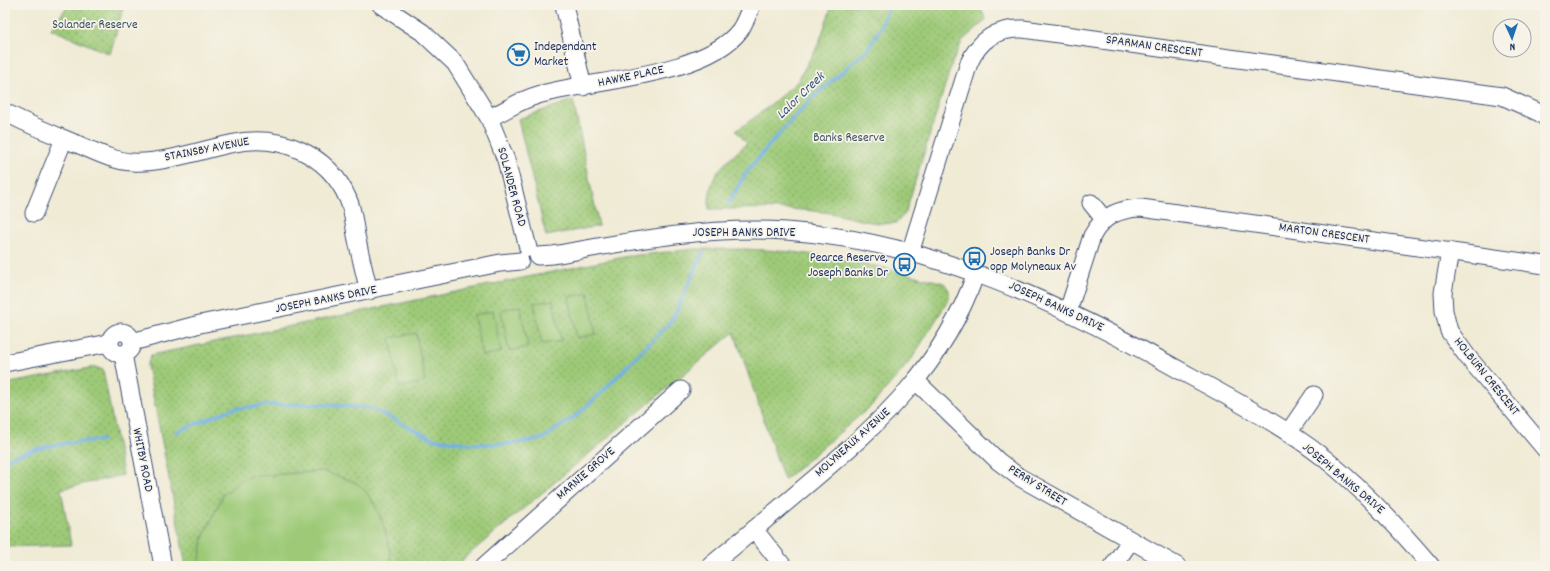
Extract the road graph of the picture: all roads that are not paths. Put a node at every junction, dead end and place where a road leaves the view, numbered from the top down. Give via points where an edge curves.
1 (381, 5) edge
2 (564, 5) edge
3 (752, 5) edge
4 (583, 87) junction
5 (1543, 111) edge
6 (5, 112) edge
7 (489, 118) junction
8 (64, 139) junction
9 (1091, 203) dead end
10 (34, 213) dead end
11 (1104, 219) junction
12 (1450, 251) junction
13 (910, 253) junction
14 (529, 255) junction
15 (1545, 265) edge
16 (976, 273) junction
17 (369, 291) junction
18 (1068, 311) junction
19 (128, 348) junction
20 (5, 363) edge
21 (916, 381) junction
22 (681, 390) dead end
23 (1314, 395) dead end
24 (1288, 433) junction
25 (1545, 449) edge
26 (754, 529) junction
27 (1131, 540) junction
28 (492, 564) edge
29 (163, 566) edge
30 (710, 566) edge
31 (783, 566) edge
32 (1113, 566) edge
33 (1176, 566) edge
34 (1431, 566) edge

1 - 7 street, SOLANDER ROAD via 422,32 455,63
2 - 4 street
3 - 4 street, HAWKE PLACE via 740,30 724,45 702,58 675,67
4 - 7 street, HAWKE PLACE via 537,95
5 - 13 street, SPARMAN CRESCENT via 1502,96 1024,29 1001,30 974,52 969,63
6 - 8 street, STAINSBY AVENUE
7 - 14 street, SOLANDER ROAD via 506,160
8 - 10 street
8 - 17 street, STAINSBY AVENUE via 106,156 130,162 148,162 243,141 278,142 293,147 328,169 343,189 352,215
9 - 11 street
11 - 12 street, MARTON CRESCENT via 1128,209 1141,208
11 - 18 street via 1092,236
12 - 15 street, MARTON CRESCENT
12 - 25 street, HOLBURN CRESCENT via 1443,293 1449,331
13 - 14 street, JOSEPH BANKS DRIVE via 821,235 786,231 728,230 671,234 553,255
13 - 16 street, JOSEPH BANKS DRIVE
14 - 17 street, JOSEPH BANKS DRIVE via 500,264
16 - 18 street, JOSEPH BANKS DRIVE
16 - 21 street, MOLYNEAUX AVENUE via 960,314 938,352
17 - 19 street, JOSEPH BANKS DRIVE via 200,324
18 - 24 street, JOSEPH BANKS DRIVE via 1193,377
19 - 20 street via 115,353 109,343
19 - 29 street, WHITBY ROAD
21 - 26 street, MOLYNEAUX AVENUE via 864,437
21 - 27 street, PERRY STREET via 998,461 1019,477
22 - 28 street, MARNIE GROVE
23 - 24 street
24 - 34 street, JOSEPH BANKS DRIVE via 1322,456 1380,508
26 - 30 street, MOLYNEAUX AVENUE
26 - 31 street
27 - 32 street
27 - 33 street, PERRY STREET

